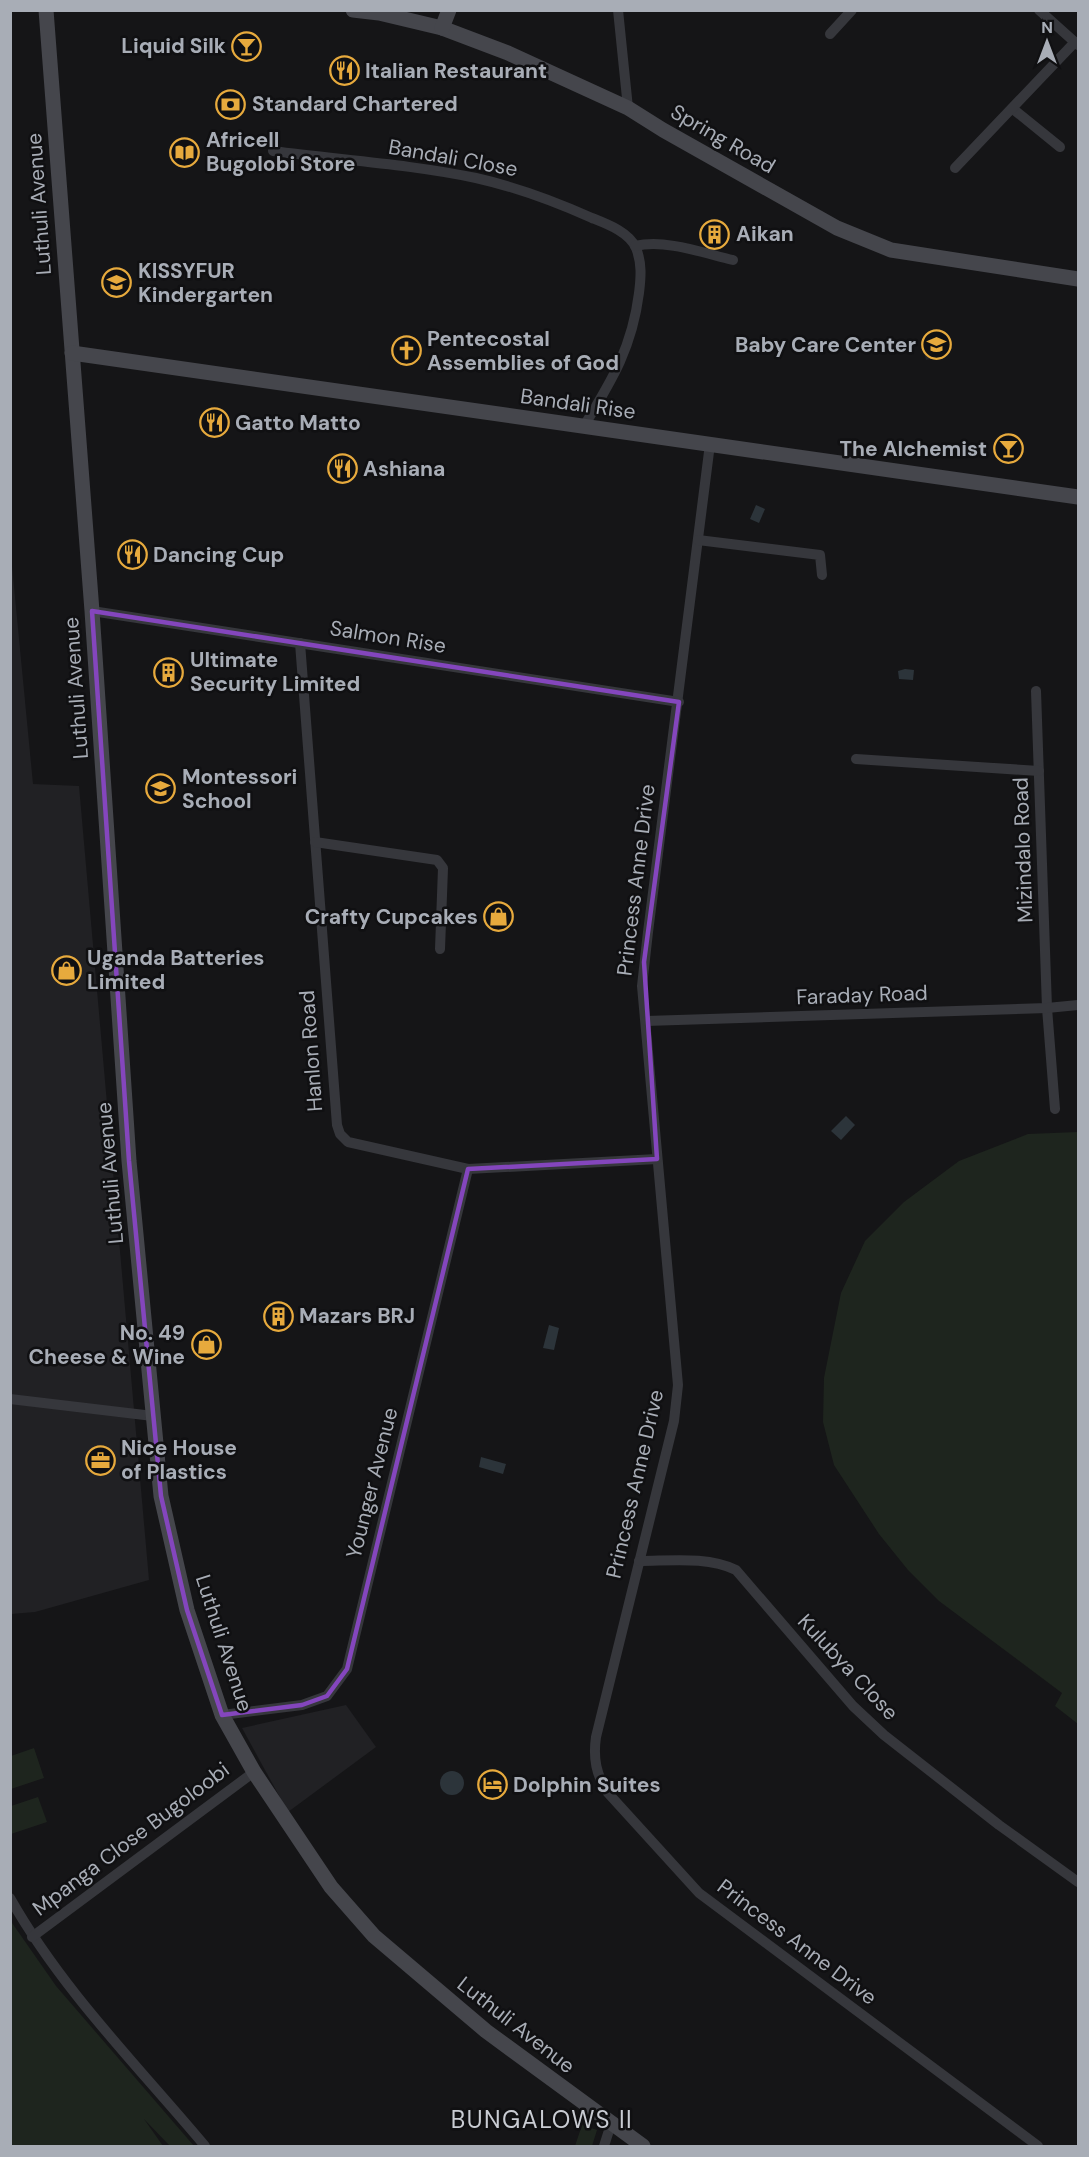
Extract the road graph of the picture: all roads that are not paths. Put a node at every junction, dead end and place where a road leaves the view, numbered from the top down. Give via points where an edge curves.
1 (46, 10) edge
2 (353, 10) edge
3 (448, 10) edge
4 (618, 10) edge
5 (852, 10) edge
6 (1039, 10) edge
7 (442, 28) junction
8 (830, 34) dead end
9 (1077, 43) edge
10 (628, 108) junction
11 (1013, 109) junction
12 (1060, 147) dead end
13 (273, 151) dead end
14 (955, 168) dead end
15 (635, 246) junction
16 (734, 260) dead end
17 (1078, 279) edge
18 (72, 353) junction
19 (584, 426) junction
20 (710, 444) junction
21 (1078, 496) edge
22 (698, 540) junction
23 (822, 575) dead end
24 (92, 611) junction
25 (300, 643) junction
26 (1036, 691) dead end
27 (679, 702) junction
28 (856, 759) dead end
29 (1039, 771) junction
30 (315, 842) junction
31 (440, 949) dead end
32 (1078, 1005) edge
33 (1047, 1008) junction
34 (646, 1021) junction
35 (1055, 1109) dead end
36 (657, 1159) junction
37 (468, 1169) junction
38 (10, 1399) edge
39 (153, 1416) junction
40 (639, 1561) junction
41 (222, 1715) junction
42 (254, 1772) junction
43 (1078, 1882) edge
44 (10, 1898) edge
45 (32, 1937) junction
46 (611, 2124) junction
47 (205, 2146) edge
48 (604, 2146) edge
49 (642, 2146) edge
50 (1038, 2146) edge

1 - 18 street, Luthuli Avenue
2 - 7 street, Spring Road
3 - 7 street
4 - 10 street
5 - 8 street
6 - 9 street
7 - 10 street, Spring Road via 508,53
9 - 11 street
10 - 17 street, Spring Road via 837,228 869,242 891,250
11 - 12 street
11 - 14 street
13 - 15 street, Bandali Close via 434,171 519,189 609,225
15 - 16 street via 660,244
15 - 19 street via 641,267 635,322 624,355
18 - 19 street, Bandali Rise
18 - 24 street, Luthuli Avenue
19 - 20 street, Bandali Rise
20 - 21 street, Bandali Rise
20 - 22 street, Princess Anne Drive
22 - 23 street via 820,555
22 - 27 street, Princess Anne Drive
24 - 25 street, Salmon Rise
24 - 39 street, Luthuli Avenue via 129,1161
25 - 27 street, Salmon Rise
25 - 30 street, Hanlon Road
26 - 29 street, Mizindalo Road
27 - 34 street, Princess Anne Drive via 644,962
28 - 29 street
29 - 33 street, Mizindalo Road
30 - 31 street via 437,860 444,868
30 - 37 street, Hanlon Road via 336,1125 340,1134 348,1142
32 - 33 street, Faraday Road
33 - 34 street, Faraday Road
33 - 35 street, Mizindalo Road
34 - 36 street, Princess Anne Drive
36 - 37 street, Hanlon Road
36 - 40 street, Princess Anne Drive via 678,1385 674,1421
37 - 41 street, Younger Avenue via 347,1669 327,1696 303,1705
38 - 39 street
39 - 41 street, Luthuli Avenue via 161,1496 187,1610
40 - 43 street, Kulubya Close via 723,1564 736,1570 853,1706 884,1735
40 - 50 street, Princess Anne Drive via 596,1737 594,1749 601,1783 699,1893
41 - 42 street, Luthuli Avenue
42 - 45 street, Mpanga Close Bugoloobi
42 - 46 street, Luthuli Avenue via 331,1887 374,1936 486,2031
44 - 45 street, Mpanga Close Bugoloobi
45 - 47 street, Mpanga Close Bugoloobi via 95,2019
46 - 48 street
46 - 49 street, Luthuli Avenue

